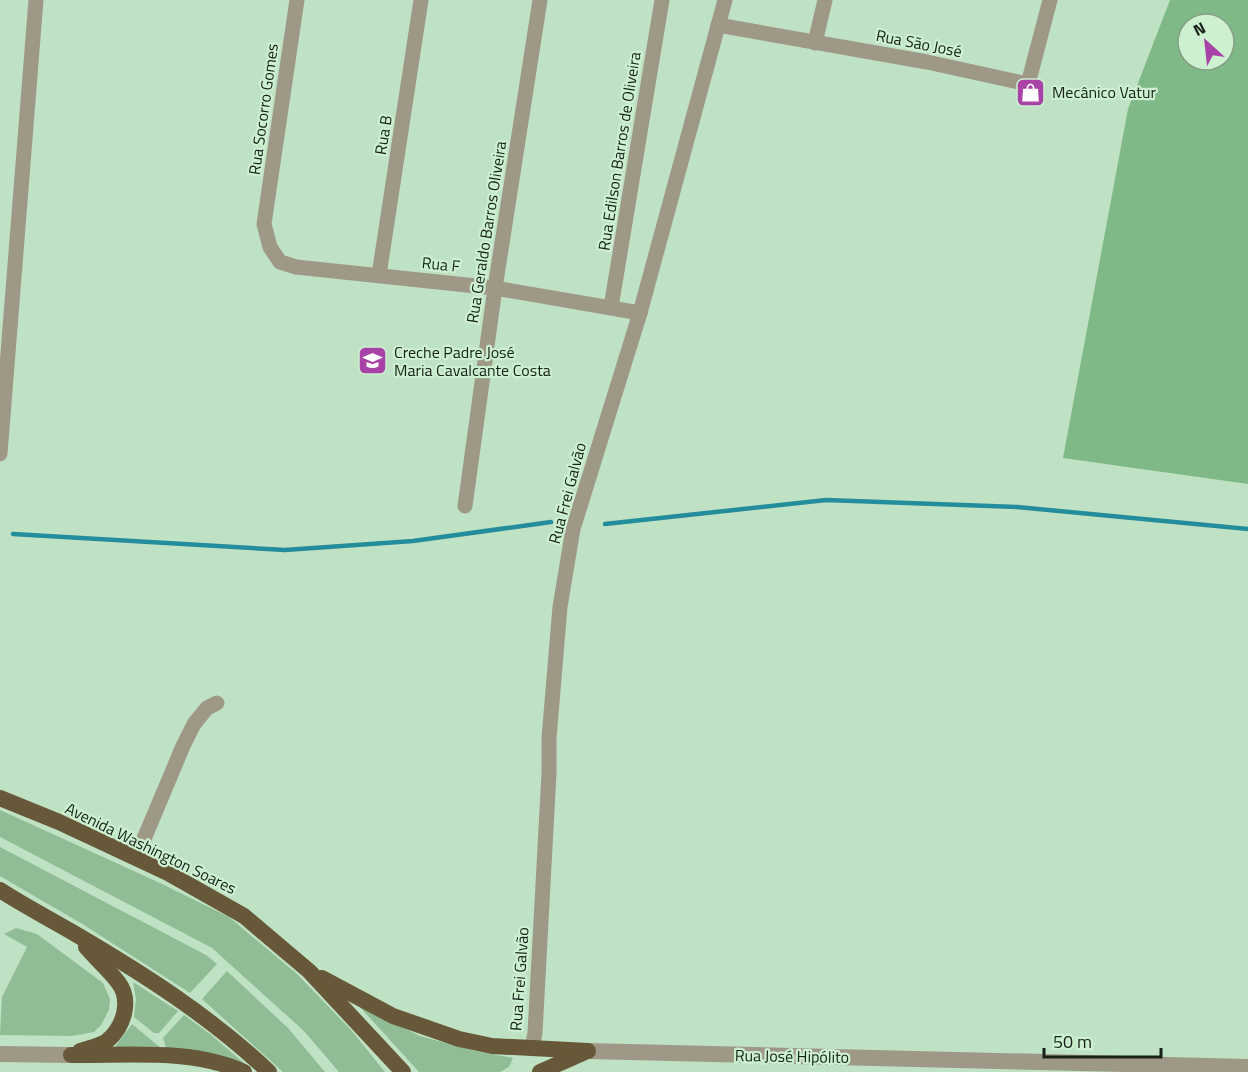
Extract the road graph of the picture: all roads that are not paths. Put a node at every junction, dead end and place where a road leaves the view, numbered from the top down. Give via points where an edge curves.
1 (36, 0) edge
2 (297, 0) edge
3 (421, 0) edge
4 (540, 0) edge
5 (662, 0) edge
6 (725, 0) edge
7 (825, 0) edge
8 (1050, 0) edge
9 (718, 25) junction
10 (815, 43) junction
11 (264, 224) joint
12 (379, 275) junction
13 (495, 288) junction
14 (611, 307) junction
15 (640, 313) junction
16 (0, 454) edge
17 (465, 506) dead end
18 (217, 704) dead end
19 (0, 798) edge
20 (136, 858) junction
21 (0, 891) edge
22 (71, 931) junction
23 (309, 971) junction
24 (539, 1048) junction
25 (588, 1051) junction
26 (0, 1054) edge
27 (71, 1055) junction
28 (1248, 1067) edge
29 (1152, 1068) edge
30 (244, 1072) edge
31 (269, 1072) edge
32 (403, 1072) edge
33 (540, 1072) edge

1 - 16 street
2 - 11 street, Rua Socorro Gomes
3 - 12 street, Rua B
4 - 13 street, Rua Geraldo Barros Oliveira
5 - 14 street, Rua Edilson Barros de Oliveira
6 - 9 street, Rua Frei Galvão
7 - 10 street
8 - 10 street, Rua São José via 1028,84
9 - 10 street, Rua São José
9 - 15 street, Rua Frei Galvão
11 - 12 street, Rua F via 270,247 280,262
12 - 13 street, Rua F
13 - 14 street, Rua F
13 - 17 street, Rua Geraldo Barros Oliveira
14 - 15 street, Rua F
15 - 24 street, Rua Frei Galvão via 573,529 560,607 549,738 535,1033
18 - 20 street via 207,708 194,724
19 - 20 highway, Avenida Washington Soares
20 - 23 highway, Avenida Washington Soares via 244,916
21 - 22 highway
22 - 27 highway via 118,982 126,1001 120,1024 105,1042
22 - 31 highway via 195,1010
23 - 24 highway via 379,1010 428,1030 492,1046
23 - 32 highway, Avenida Washington Soares
24 - 25 highway
24 - 33 highway via 545,1061
25 - 29 street, Rua José Hipólito
25 - 33 highway
26 - 27 street
27 - 30 highway via 204,1059
28 - 29 street, Rua José Hipólito

